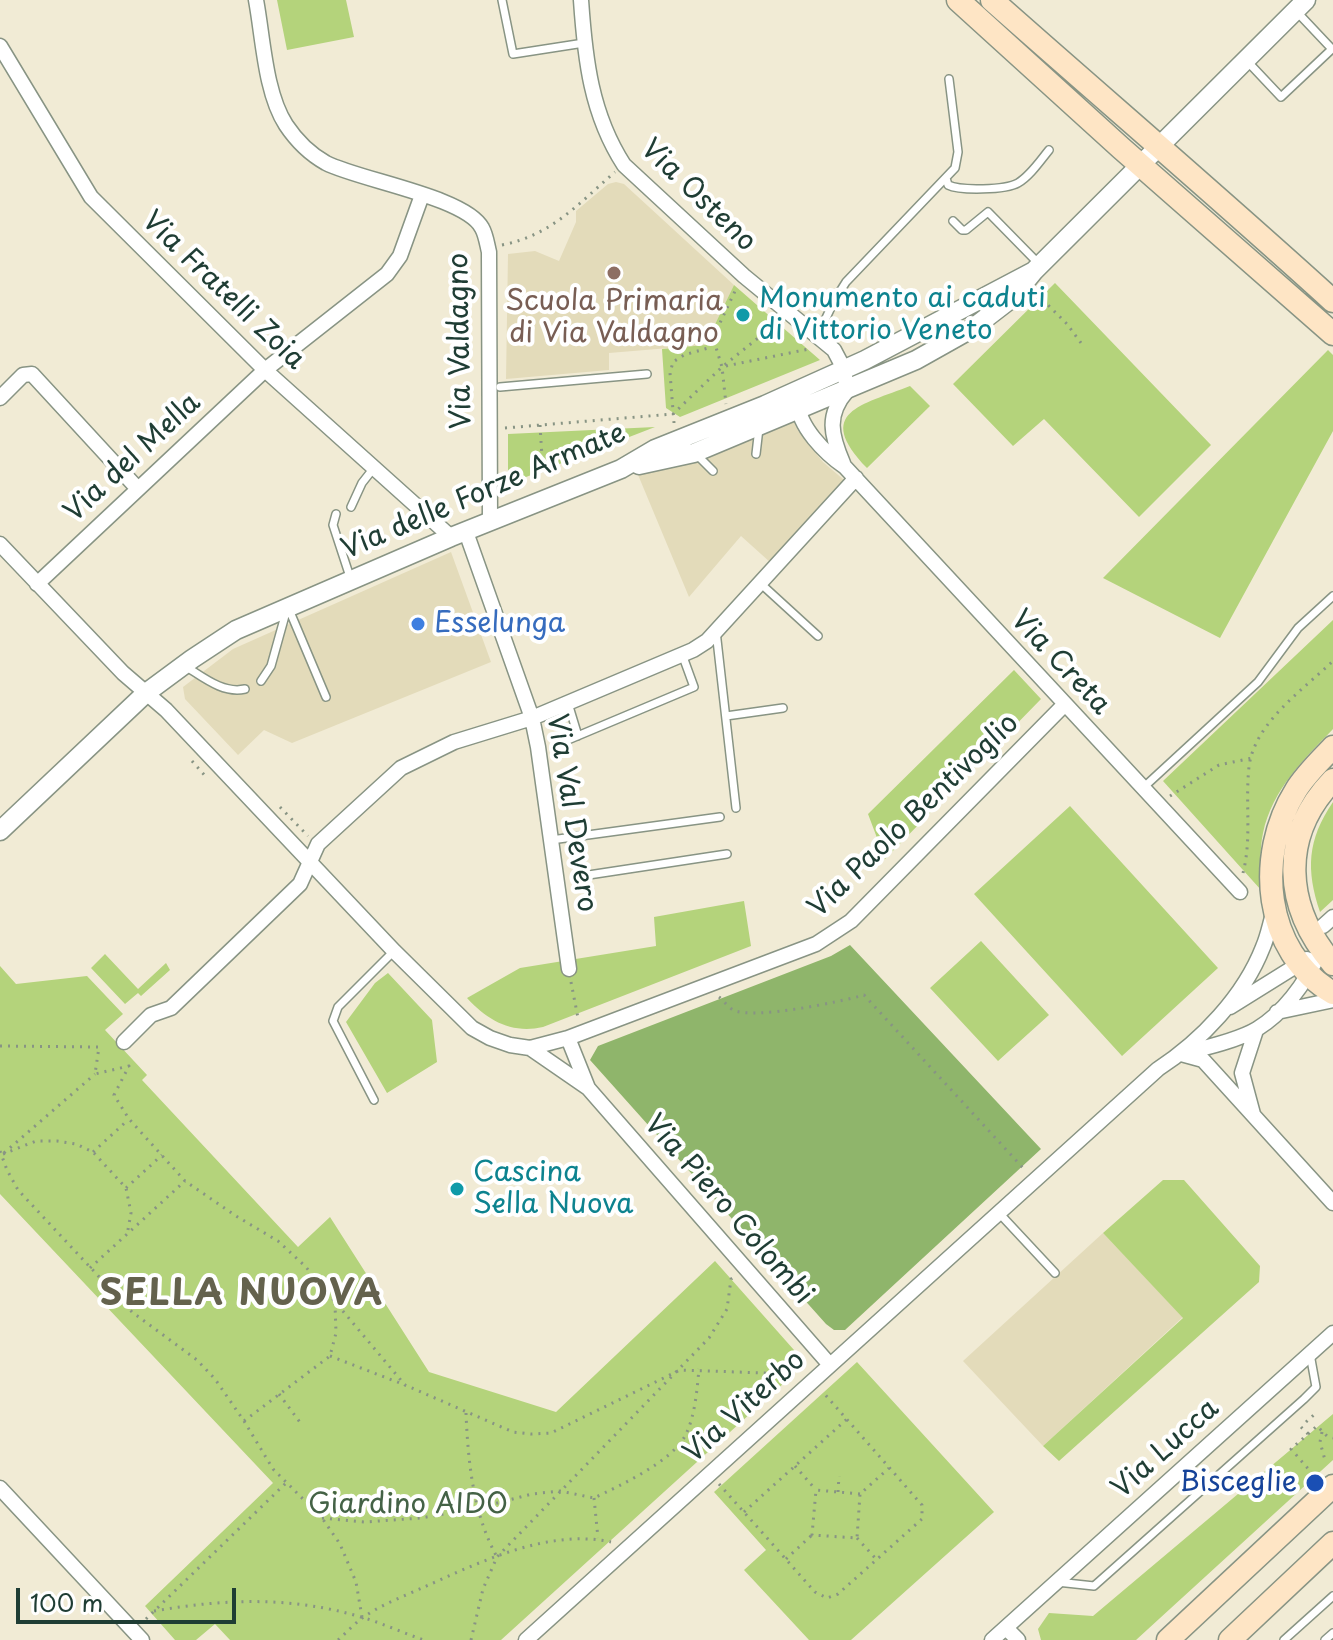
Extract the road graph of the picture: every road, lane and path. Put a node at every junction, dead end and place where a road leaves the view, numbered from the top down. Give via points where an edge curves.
1 (256, 0) edge
2 (502, 0) edge
3 (581, 0) edge
4 (958, 0) edge
5 (992, 0) edge
6 (1300, 5) edge
7 (584, 43) junction
8 (0, 46) edge
9 (1246, 59) junction
10 (949, 79) dead end
11 (1158, 146) junction
12 (1049, 150) dead end
13 (624, 165) junction
14 (1141, 165) junction
15 (946, 178) junction
16 (422, 195) junction
17 (953, 221) dead end
18 (502, 245) dead end
19 (1037, 268) junction
20 (739, 284) dead end
21 (1036, 293) dead end
22 (1333, 301) edge
23 (782, 320) dead end
24 (1333, 334) edge
25 (714, 341) junction
26 (815, 342) junction
27 (1084, 347) dead end
28 (722, 367) junction
29 (844, 369) junction
30 (265, 370) junction
31 (647, 374) dead end
32 (500, 387) dead end
33 (799, 390) junction
34 (847, 391) junction
35 (0, 398) edge
36 (726, 404) dead end
37 (798, 410) junction
38 (745, 413) junction
39 (673, 414) junction
40 (674, 423) dead end
41 (540, 425) junction
42 (759, 427) junction
43 (499, 428) dead end
44 (694, 433) junction
45 (694, 453) junction
46 (756, 454) dead end
47 (375, 467) junction
48 (621, 469) junction
49 (713, 471) dead end
50 (543, 473) dead end
51 (850, 473) junction
52 (138, 489) junction
53 (351, 507) dead end
54 (336, 514) dead end
55 (490, 522) junction
56 (458, 535) junction
57 (0, 544) edge
58 (351, 580) junction
59 (760, 583) junction
60 (37, 584) junction
61 (1333, 596) edge
62 (288, 606) junction
63 (716, 631) junction
64 (818, 636) dead end
65 (682, 654) junction
66 (1333, 661) edge
67 (183, 665) junction
68 (261, 681) dead end
69 (245, 689) dead end
70 (146, 693) junction
71 (326, 697) dead end
72 (568, 702) junction
73 (1064, 705) junction
74 (783, 708) dead end
75 (726, 716) junction
76 (532, 718) junction
77 (578, 736) junction
78 (556, 745) dead end
79 (1333, 747) edge
80 (1252, 758) junction
81 (192, 761) dead end
82 (207, 778) dead end
83 (1333, 780) edge
84 (1142, 788) junction
85 (1157, 804) junction
86 (280, 807) dead end
87 (736, 808) dead end
88 (720, 817) dead end
89 (0, 831) edge
90 (309, 837) dead end
91 (577, 837) junction
92 (551, 840) junction
93 (727, 854) dead end
94 (309, 861) junction
95 (1243, 873) dead end
96 (1240, 892) dead end
97 (1274, 911) junction
98 (394, 951) junction
99 (1327, 957) edge
100 (569, 969) joint
101 (1304, 970) junction
102 (1333, 993) edge
103 (718, 996) dead end
104 (1333, 1000) edge
105 (1223, 1012) junction
106 (1277, 1012) junction
107 (578, 1018) dead end
108 (1256, 1030) junction
109 (568, 1038) junction
110 (124, 1042) dead end
111 (0, 1046) edge
112 (530, 1048) junction
113 (1181, 1054) junction
114 (95, 1074) junction
115 (588, 1088) junction
116 (374, 1100) dead end
117 (129, 1119) junction
118 (1255, 1119) junction
119 (2, 1152) edge
120 (93, 1152) junction
121 (162, 1155) junction
122 (1024, 1169) dead end
123 (185, 1181) junction
124 (126, 1188) junction
125 (1333, 1203) edge
126 (999, 1213) junction
127 (127, 1235) junction
128 (90, 1268) junction
129 (743, 1268) junction
130 (1055, 1273) dead end
131 (335, 1304) junction
132 (1333, 1333) edge
133 (1310, 1354) junction
134 (330, 1356) junction
135 (830, 1365) junction
136 (699, 1369) junction
137 (680, 1370) junction
138 (793, 1374) dead end
139 (405, 1385) junction
140 (822, 1391) dead end
141 (279, 1394) junction
142 (466, 1411) junction
143 (1317, 1412) dead end
144 (847, 1419) junction
145 (244, 1421) junction
146 (1306, 1422) dead end
147 (302, 1425) dead end
148 (1301, 1427) dead end
149 (1322, 1432) junction
150 (1308, 1434) junction
151 (1333, 1438) edge
152 (1325, 1460) dead end
153 (795, 1466) junction
154 (889, 1468) junction
155 (1311, 1472) dead end
156 (839, 1476) dead end
157 (286, 1483) junction
158 (719, 1484) dead end
159 (1333, 1486) edge
160 (816, 1490) junction
161 (1, 1491) edge
162 (560, 1491) junction
163 (838, 1492) junction
164 (860, 1494) junction
165 (594, 1498) junction
166 (478, 1508) junction
167 (744, 1512) junction
168 (322, 1518) junction
169 (812, 1535) junction
170 (857, 1538) junction
171 (598, 1539) junction
172 (611, 1542) dead end
173 (1333, 1543) edge
174 (497, 1557) junction
175 (786, 1559) junction
176 (876, 1560) junction
177 (1057, 1582) junction
178 (1333, 1596) edge
179 (154, 1611) junction
180 (362, 1617) junction
181 (146, 1619) dead end
182 (1006, 1628) junction
183 (1333, 1633) edge
184 (142, 1640) edge
185 (338, 1640) edge
186 (424, 1640) edge
187 (471, 1640) edge
188 (526, 1640) edge
189 (992, 1640) edge
190 (1018, 1640) edge
191 (1168, 1640) edge
192 (1230, 1640) edge
193 (1284, 1640) edge
194 (1325, 1640) edge

1 - 16 street, Via Valdagno via 272,91 294,136 330,165
2 - 7 lane via 513,54
3 - 7 street, Via Osteno
4 - 14 main road
5 - 11 main road
6 - 9 street, Via delle Forze Armate
6 - 9 lane via 1332,49 1281,97
7 - 13 street, Via Osteno via 594,100
8 - 30 street, Via Fratelli Zoia via 91,197
9 - 11 street, Via delle Forze Armate
10 - 15 lane via 958,152
11 - 14 street, Via delle Forze Armate
11 - 22 main road
12 - 15 lane via 1011,186 957,189
13 - 18 path via 557,223
13 - 26 street, Via Osteno
14 - 19 street, Via delle Forze Armate
14 - 24 main road
15 - 26 lane via 846,282
16 - 30 street, Via del Mella via 394,267
16 - 55 street, Via Valdagno via 470,214 482,227 489,252
17 - 19 lane via 966,230 988,212
19 - 29 street, Via delle Forze Armate
19 - 34 street, Via delle Forze Armate via 1012,298 973,328
20 - 25 path
21 - 27 path
23 - 28 path
25 - 28 path
25 - 39 path via 673,362
26 - 28 path
26 - 29 street, Via Osteno via 834,350
28 - 36 path
28 - 39 path
29 - 33 street, Via delle Forze Armate
29 - 34 street, Via Osteno
30 - 47 street, Via Fratelli Zoia
30 - 52 street, Via del Mella
31 - 32 lane
33 - 37 street
33 - 38 street, Via delle Forze Armate
34 - 37 street, Via delle Forze Armate
34 - 51 street, Via Creta via 832,416 837,447
35 - 52 street via 23,375 32,374
37 - 42 street, Via delle Forze Armate
37 - 51 street, Via Creta via 804,425
38 - 42 street
38 - 44 street, Via delle Forze Armate
39 - 40 path
39 - 41 path
41 - 43 path
41 - 50 path
42 - 45 street, Via delle Forze Armate
42 - 46 lane
44 - 45 street
44 - 48 street, Via delle Forze Armate
45 - 48 street, Via delle Forze Armate
45 - 49 lane
47 - 53 lane
47 - 56 street, Via Fratelli Zoia
48 - 55 street, Via delle Forze Armate
51 - 59 street
51 - 73 street, Via Creta
52 - 60 street, Via del Mella
54 - 58 lane via 333,525
55 - 56 street, Via delle Forze Armate
56 - 58 street, Via delle Forze Armate
56 - 76 street, Via Val Devero
57 - 60 street
58 - 62 street, Via delle Forze Armate
59 - 63 street
59 - 64 lane
60 - 70 street
61 - 84 lane via 1298,628 1258,682
62 - 67 street, Via delle Forze Armate via 229,634
62 - 68 lane via 271,666
62 - 71 lane
63 - 65 street
63 - 75 lane
65 - 72 street
65 - 77 lane, Via Val Devero via 694,687
66 - 80 path via 1272,721
67 - 69 lane via 233,691
67 - 70 street, Via delle Forze Armate
70 - 89 street, Via delle Forze Armate
70 - 94 street
72 - 76 street
72 - 77 lane, Via Val Devero
73 - 84 street, Via Creta
73 - 109 street, Via Paolo Bentivoglio via 832,935
74 - 75 lane
75 - 87 lane
76 - 92 street, Via Val Devero
76 - 94 street via 454,742 401,768 318,844
77 - 78 lane, Via Val Devero
79 - 97 main road via 1309,772 1285,812 1273,858
80 - 85 path via 1219,765
80 - 95 path
81 - 82 path
83 - 99 main road via 1311,808 1294,859 1299,906
84 - 85 street, Via Creta
85 - 96 street, Via Creta
86 - 90 path
88 - 91 lane
91 - 92 lane
91 - 93 lane via 582,876
92 - 100 street, Via Val Devero
94 - 98 street
94 - 110 street via 300,884 171,1008 151,1015
97 - 101 main road via 1282,939
97 - 105 street, Via Viterbo via 1263,948
98 - 112 street via 472,1028 500,1042
98 - 116 lane via 338,1007 333,1021
99 - 101 street
100 - 107 path
101 - 102 main road
101 - 105 street, Via Viterbo
101 - 106 street, Via Viterbo
103 - 122 path via 733,1010 747,1012 864,995
104 - 106 street, Via Viterbo
105 - 113 street, Via Viterbo
106 - 108 street, Via Viterbo
108 - 113 street, Via Viterbo
108 - 118 street via 1242,1073
109 - 112 street, Via Paolo Bentivoglio
109 - 115 street, Via Piero Colombi
111 - 114 path via 99,1047
112 - 115 street, Via Piero Colombi
113 - 118 street via 1203,1060
113 - 126 street, Via Viterbo
114 - 117 path via 129,1066 114,1095
114 - 119 path
115 - 129 street, Via Piero Colombi
117 - 120 path
117 - 121 path
118 - 125 street
119 - 120 path via 36,1141 76,1144
119 - 128 path via 18,1190
120 - 124 path
121 - 123 path
121 - 124 path
123 - 127 path
123 - 131 path via 278,1241
124 - 127 path via 131,1213
126 - 130 lane
126 - 135 street, Via Viterbo
127 - 128 path
128 - 145 path via 132,1312 197,1360
129 - 135 street, Via Piero Colombi
129 - 137 path via 731,1279 727,1309
131 - 134 path
131 - 139 path
132 - 133 street, Via Lucca
133 - 177 street, Via Lucca
133 - 177 lane, Via Lucca via 1316,1387 1304,1399 1094,1586
134 - 139 path
134 - 141 path
135 - 188 street, Via Viterbo
136 - 137 path
136 - 138 path
136 - 165 path via 684,1439 664,1458
137 - 142 path via 551,1433 513,1432
137 - 162 path
139 - 142 path
140 - 144 path
141 - 145 path
141 - 147 path
142 - 166 path
143 - 146 path
144 - 153 path
144 - 154 path
145 - 157 path
148 - 150 path
149 - 150 path via 1317,1426
149 - 151 path
149 - 152 path
150 - 155 path via 1291,1449
153 - 160 path
153 - 167 path
154 - 164 path
154 - 176 path via 922,1505 922,1519
156 - 163 path
157 - 168 path
157 - 179 path
158 - 167 path
159 - 191 main road
160 - 163 path
160 - 169 path
161 - 184 street
162 - 165 path
162 - 166 path
162 - 174 path
163 - 164 path
164 - 170 path
165 - 171 path
166 - 168 path via 365,1522
166 - 174 path
167 - 175 path
168 - 180 path via 350,1562
169 - 170 path
169 - 175 path
170 - 176 path
171 - 172 path
171 - 174 path via 559,1541
173 - 192 main road
174 - 180 path
174 - 187 path
175 - 176 path via 827,1598
177 - 182 street, Via Lucca
178 - 193 lane
179 - 180 path via 287,1601
179 - 181 path
180 - 185 path
180 - 186 path
182 - 189 street, Via Lucca
182 - 190 street
183 - 194 lane

